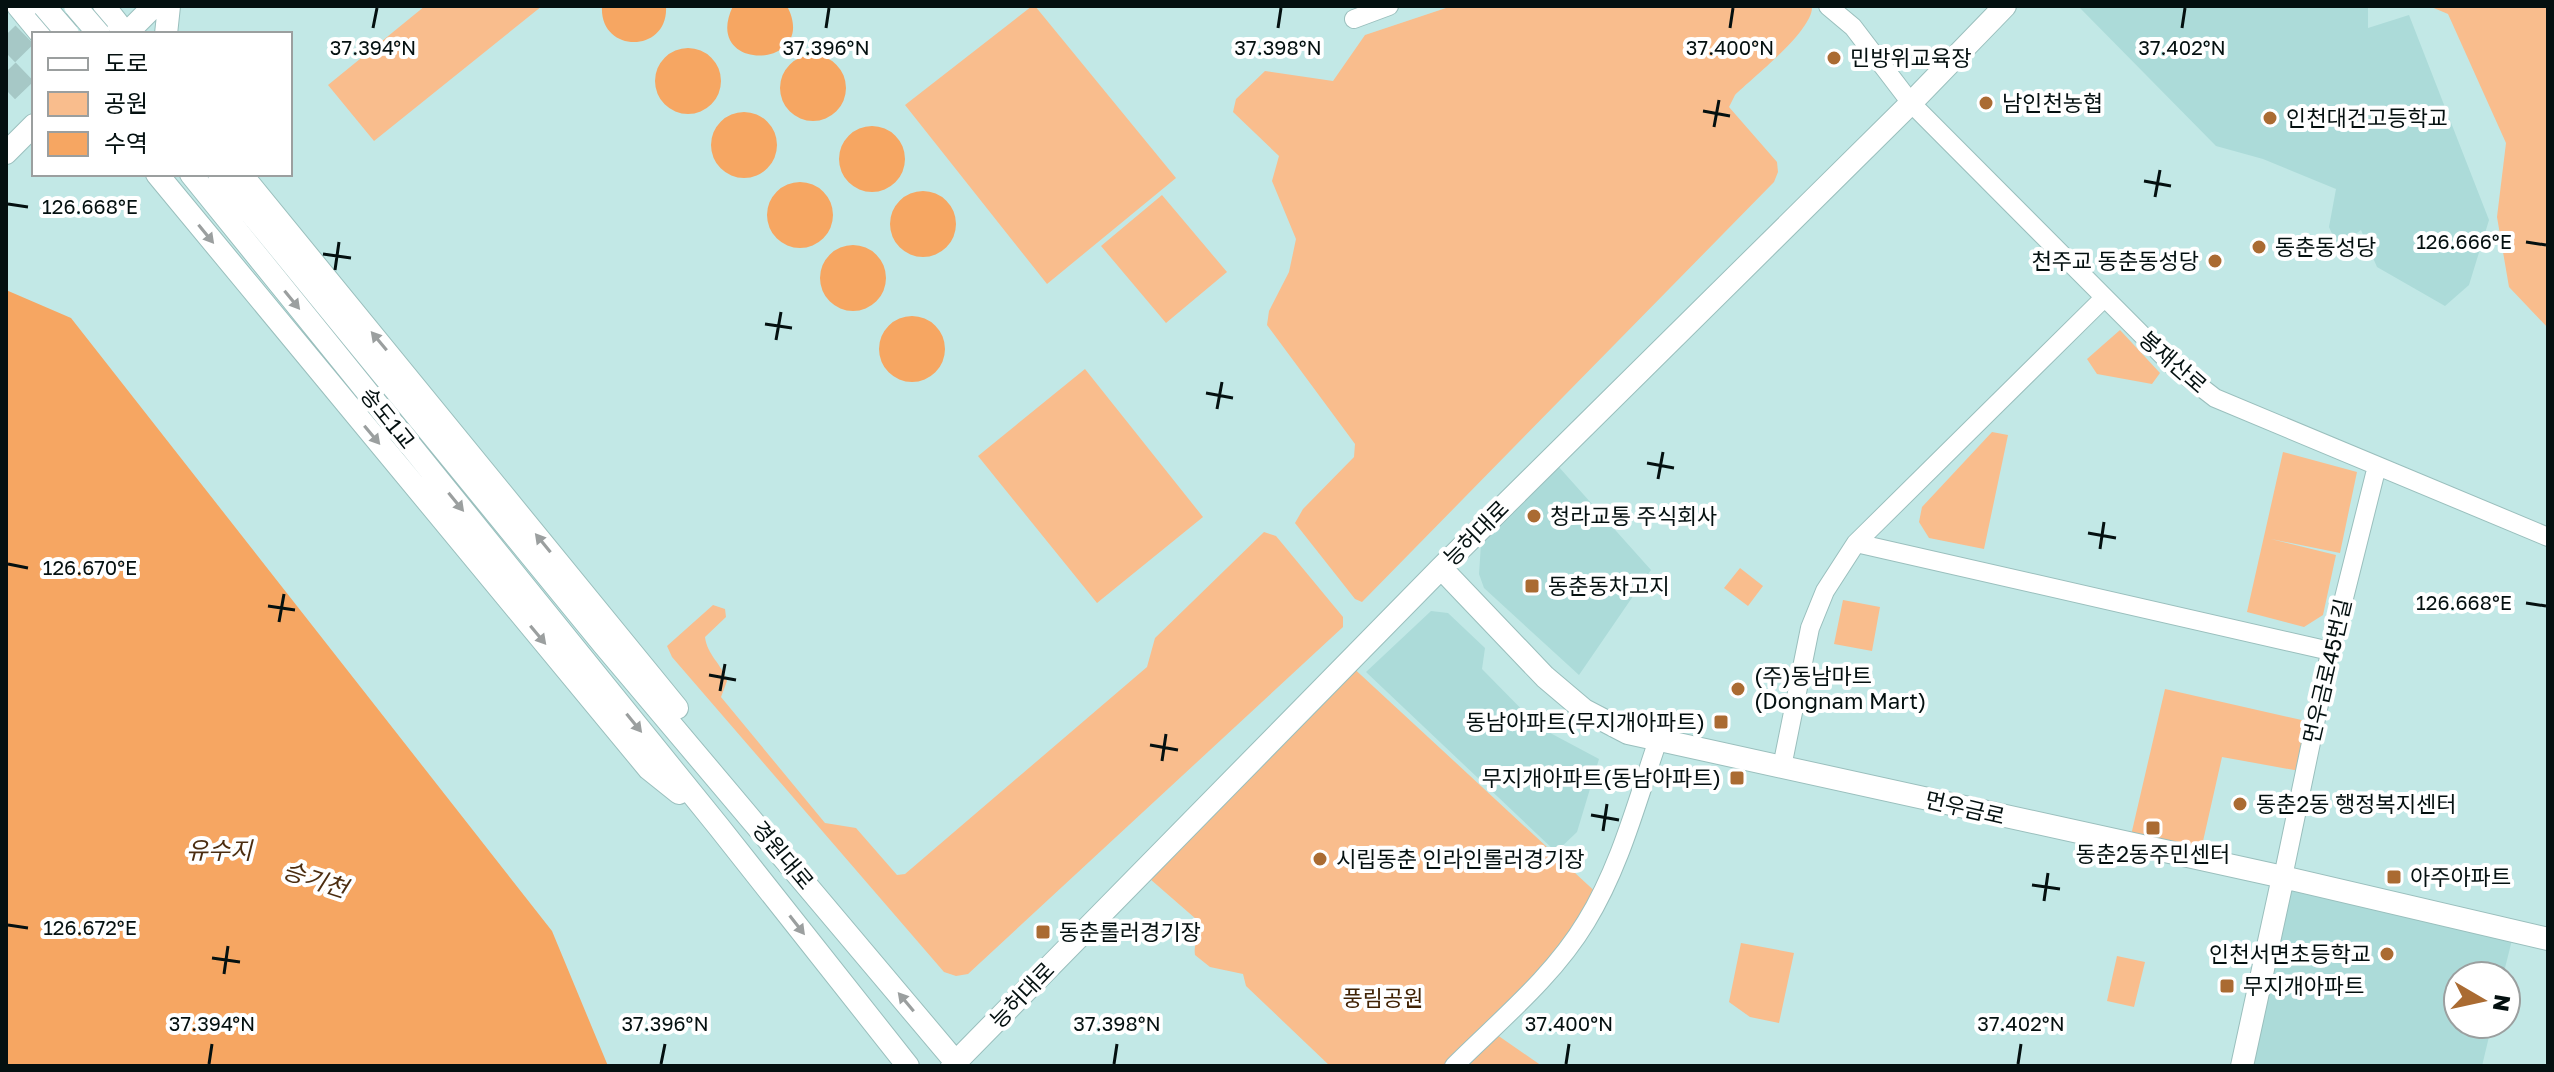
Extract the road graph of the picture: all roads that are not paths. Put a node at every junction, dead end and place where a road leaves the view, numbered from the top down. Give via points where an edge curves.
1 (18, 6) edge
2 (44, 6) edge
3 (75, 6) edge
4 (104, 6) edge
5 (154, 6) edge
6 (169, 6) edge
7 (1389, 6) edge
8 (1828, 6) edge
9 (2005, 6) edge
10 (1354, 19) dead end
11 (39, 32) edge
12 (66, 32) edge
13 (97, 32) edge
14 (124, 32) edge
15 (128, 32) edge
16 (166, 32) edge
17 (1911, 103) junction
18 (32, 127) edge
19 (32, 140) edge
20 (6, 154) edge
21 (159, 176) edge
22 (193, 176) edge
23 (221, 176) edge
24 (243, 176) edge
25 (2104, 298) junction
26 (2377, 466) junction
27 (2548, 537) edge
28 (1856, 543) junction
29 (1441, 568) junction
30 (604, 645) joint
31 (2330, 651) junction
32 (585, 662) joint
33 (1658, 740) junction
34 (1782, 767) junction
35 (742, 806) junction
36 (719, 827) junction
37 (2283, 877) junction
38 (2548, 939) edge
39 (956, 1065) edge
40 (908, 1066) edge
41 (1454, 1066) edge
42 (2242, 1066) edge

1 - 11 main road
2 - 12 main road, bridge
3 - 13 main road, bridge
4 - 14 main road
5 - 15 main road
6 - 16 main road
7 - 10 street
8 - 17 street, 봉재산로 via 1853,27
9 - 17 main road, 능허대로
17 - 25 street, 봉재산로
17 - 29 main road, 능허대로
18 - 20 main road
19 - 20 main road
21 -> 36 main road via 649,769
22 -> 32 main road, 송도1교
23 - 30 main road, 송도1교
35 -> 24 main road via 694,728
25 - 26 street, 봉재산로 via 2171,364 2215,398
25 - 28 street
26 - 27 street, 봉재산로
26 - 31 street, 먼우금로45번길
28 - 31 street
28 - 34 street via 1825,591 1810,628
29 - 33 main road, 먼우금로 via 1545,677 1584,710 1628,733
29 - 39 main road, 능허대로
30 - 35 main road, 경원대로
31 - 37 street, 먼우금로45번길
32 -> 36 main road, 경원대로
33 - 34 main road, 먼우금로
33 - 41 street via 1617,857 1585,925 1535,985
34 - 37 main road, 먼우금로
39 -> 35 main road, 경원대로
36 -> 40 main road, 경원대로
37 - 38 main road, 먼우금로
37 - 42 main road

